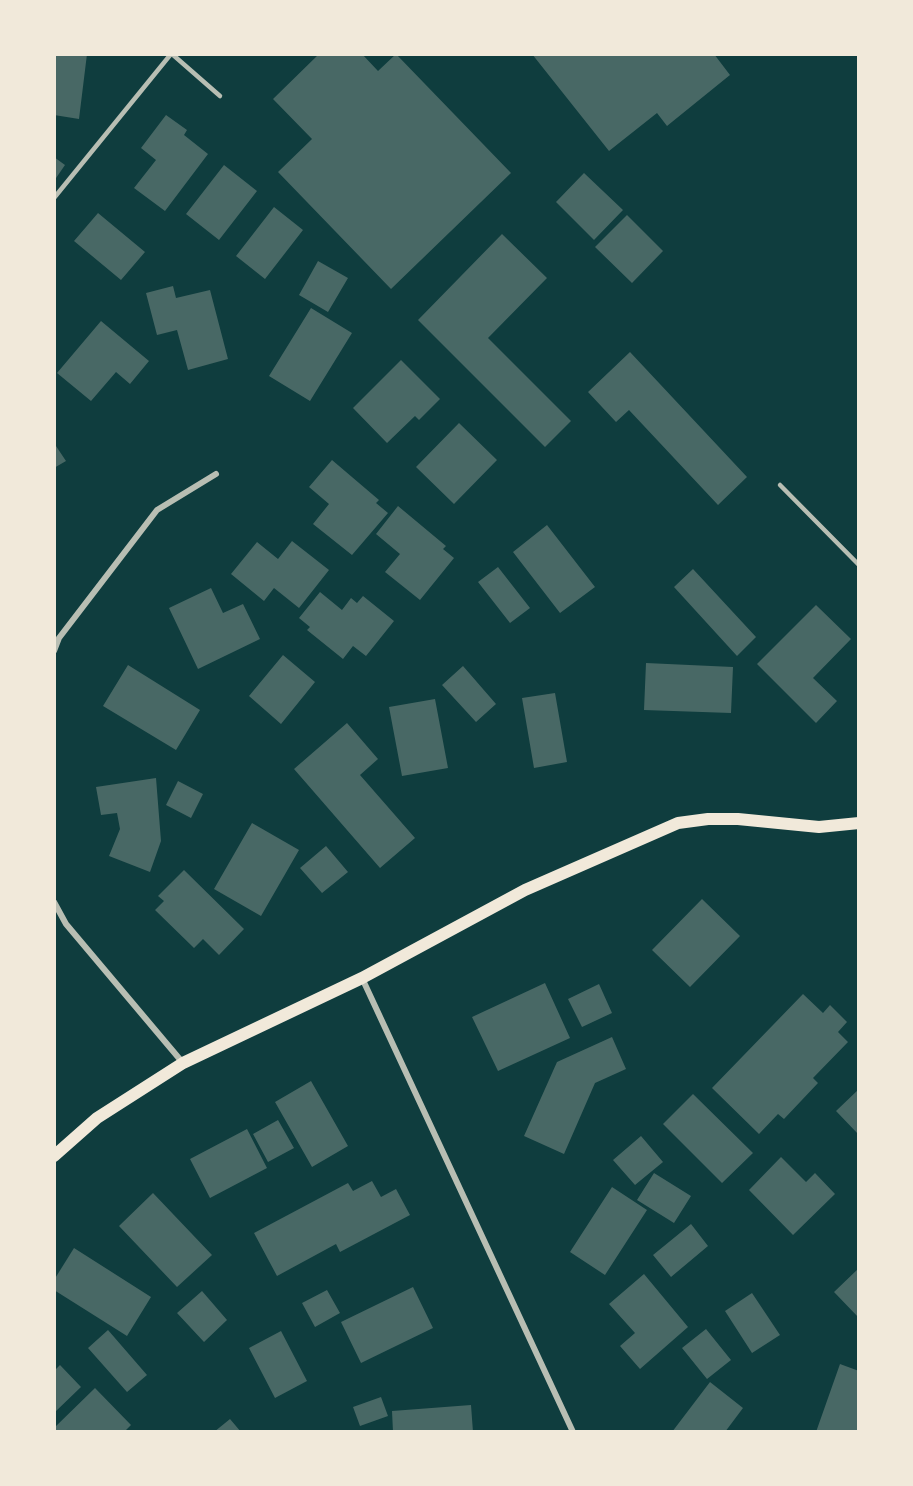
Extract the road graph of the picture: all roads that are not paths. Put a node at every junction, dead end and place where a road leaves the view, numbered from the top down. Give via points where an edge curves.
1 (171, 54) edge
2 (220, 96) dead end
3 (54, 198) edge
4 (216, 474) dead end
5 (780, 486) dead end
6 (859, 565) edge
7 (54, 651) edge
8 (859, 823) edge
9 (54, 902) edge
10 (362, 978) junction
11 (183, 1063) junction
12 (54, 1156) edge
13 (573, 1432) edge

1 - 2 lane
1 - 3 lane
4 - 7 street via 157,510 59,638
5 - 6 lane
8 - 10 main road via 819,827 728,819 678,823 525,890
9 - 11 street via 66,924
10 - 11 main road
10 - 13 street
11 - 12 main road via 97,1118

